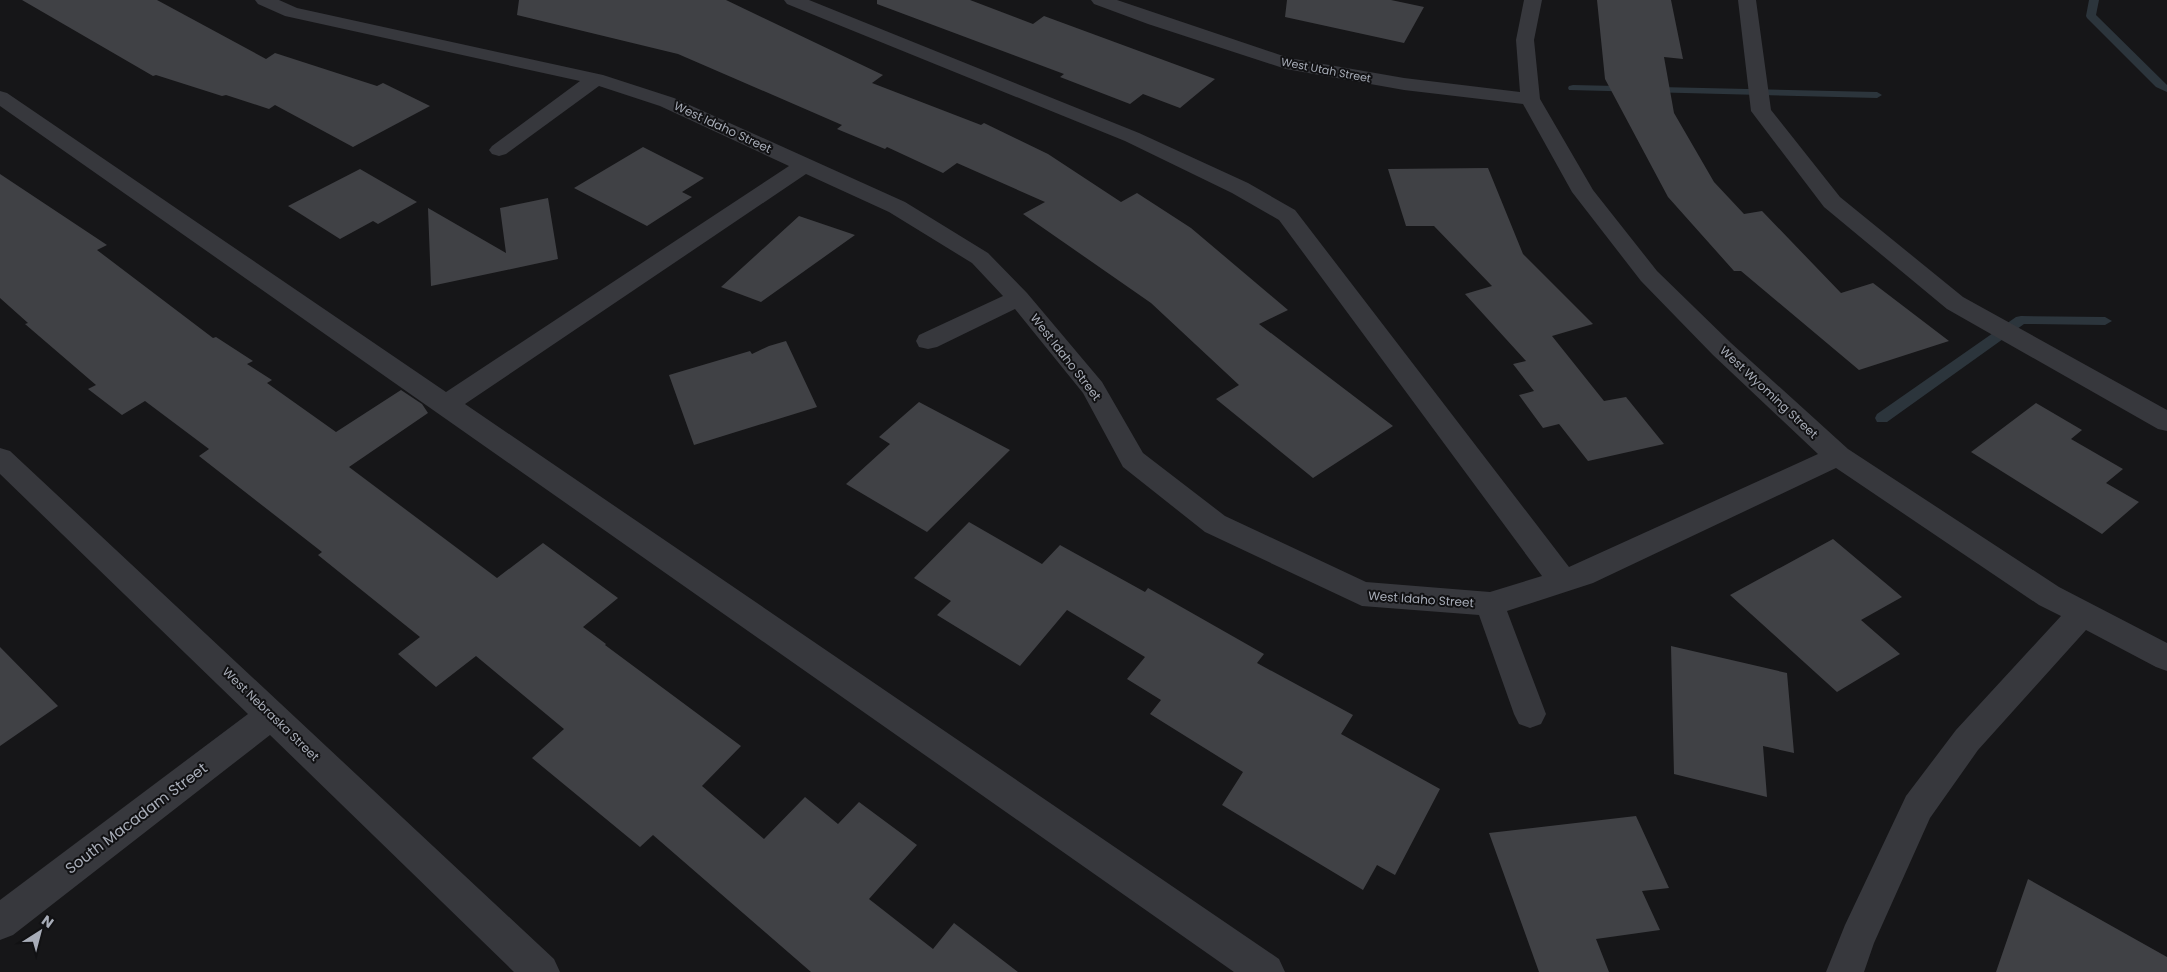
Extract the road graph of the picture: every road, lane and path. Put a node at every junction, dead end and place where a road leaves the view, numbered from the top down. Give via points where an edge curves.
1 (264, 0) edge
2 (793, 0) edge
3 (1100, 0) edge
4 (1533, 0) edge
5 (1747, 0) edge
6 (596, 79) junction
7 (0, 97) edge
8 (1530, 99) junction
9 (499, 150) dead end
10 (805, 165) junction
11 (1019, 298) junction
12 (928, 341) dead end
13 (445, 405) junction
14 (2167, 422) edge
15 (1838, 456) junction
16 (0, 458) edge
17 (1563, 581) junction
18 (1490, 604) junction
19 (2082, 614) junction
20 (2167, 658) edge
21 (1530, 714) dead end
22 (272, 715) junction
23 (0, 922) edge
24 (540, 972) edge
25 (1266, 972) edge
26 (1846, 972) edge

1 - 6 street, West Idaho Street via 291,12
2 - 17 street via 1132,137 1240,188 1287,215
3 - 8 street, West Utah Street via 1286,63 1404,84
4 - 8 street, West Wyoming Street via 1526,40
5 - 14 street via 1761,111 1832,202 1955,303
6 - 9 street
6 - 10 street, West Idaho Street via 667,102
7 - 13 street
8 - 15 street, West Wyoming Street via 1583,192 1649,276 1722,349
10 - 11 street, West Idaho Street via 897,207 972,253
10 - 13 street
11 - 12 street
11 - 18 street, West Idaho Street via 1093,388 1133,460 1215,524 1362,594
13 - 25 street
15 - 17 street, West Idaho Street via 1583,575
15 - 19 street, West Wyoming Street via 2049,596
16 - 22 street, West Nebraska Street
17 - 18 street, West Idaho Street
18 - 21 street
19 - 20 street, West Wyoming Street
19 - 26 street via 1966,740 1918,807 1858,938
22 - 23 street, South Macadam Street
22 - 24 street, West Nebraska Street

